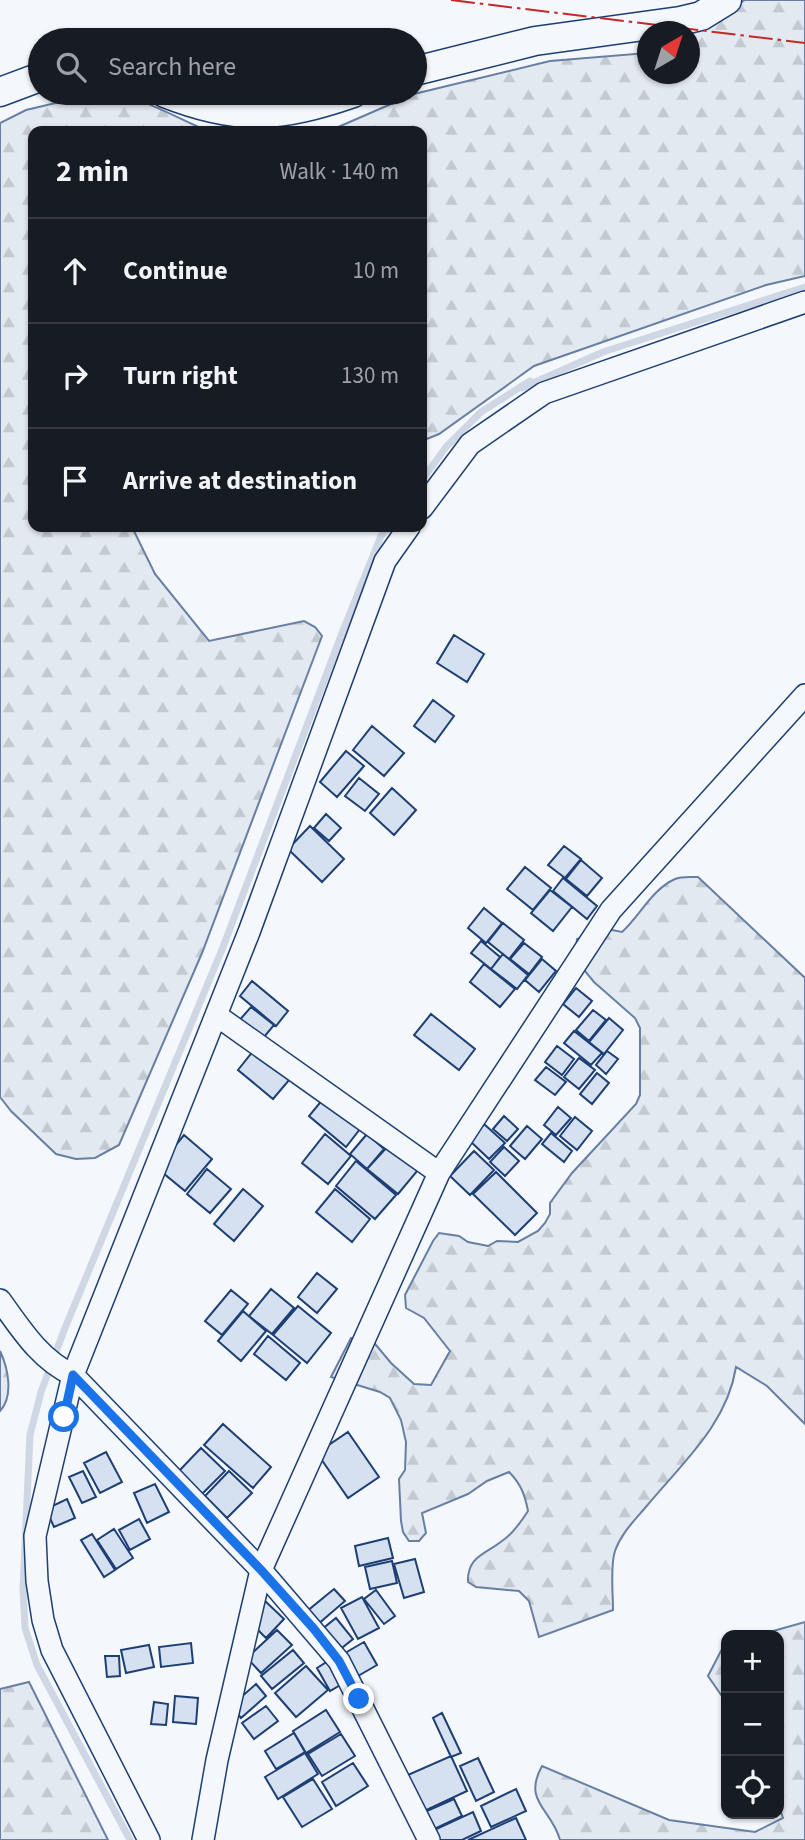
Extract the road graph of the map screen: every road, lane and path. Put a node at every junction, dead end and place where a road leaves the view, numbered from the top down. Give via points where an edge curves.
1 (727, 0) edge
2 (427, 68) edge
3 (28, 81) edge
4 (0, 92) edge
5 (199, 105) edge
6 (318, 105) edge
7 (805, 302) edge
8 (427, 501) edge
9 (405, 532) edge
10 (805, 695) edge
11 (216, 1015) junction
12 (439, 1173) junction
13 (0, 1300) edge
14 (67, 1373) junction
15 (261, 1570) junction
16 (149, 1840) edge
17 (204, 1840) edge
18 (429, 1840) edge

1 - 2 main road via 701,16 680,21 535,41
3 - 4 main road
5 - 6 main road via 266,115
7 - 8 street via 544,393 470,444
9 - 11 street via 385,561
10 - 12 street via 611,910
11 - 12 street
11 - 14 street
12 - 15 street
13 - 14 street via 38,1352
14 - 15 street
14 - 16 street via 35,1536 43,1620 52,1650
15 - 17 street via 217,1760
15 - 18 street via 339,1661

